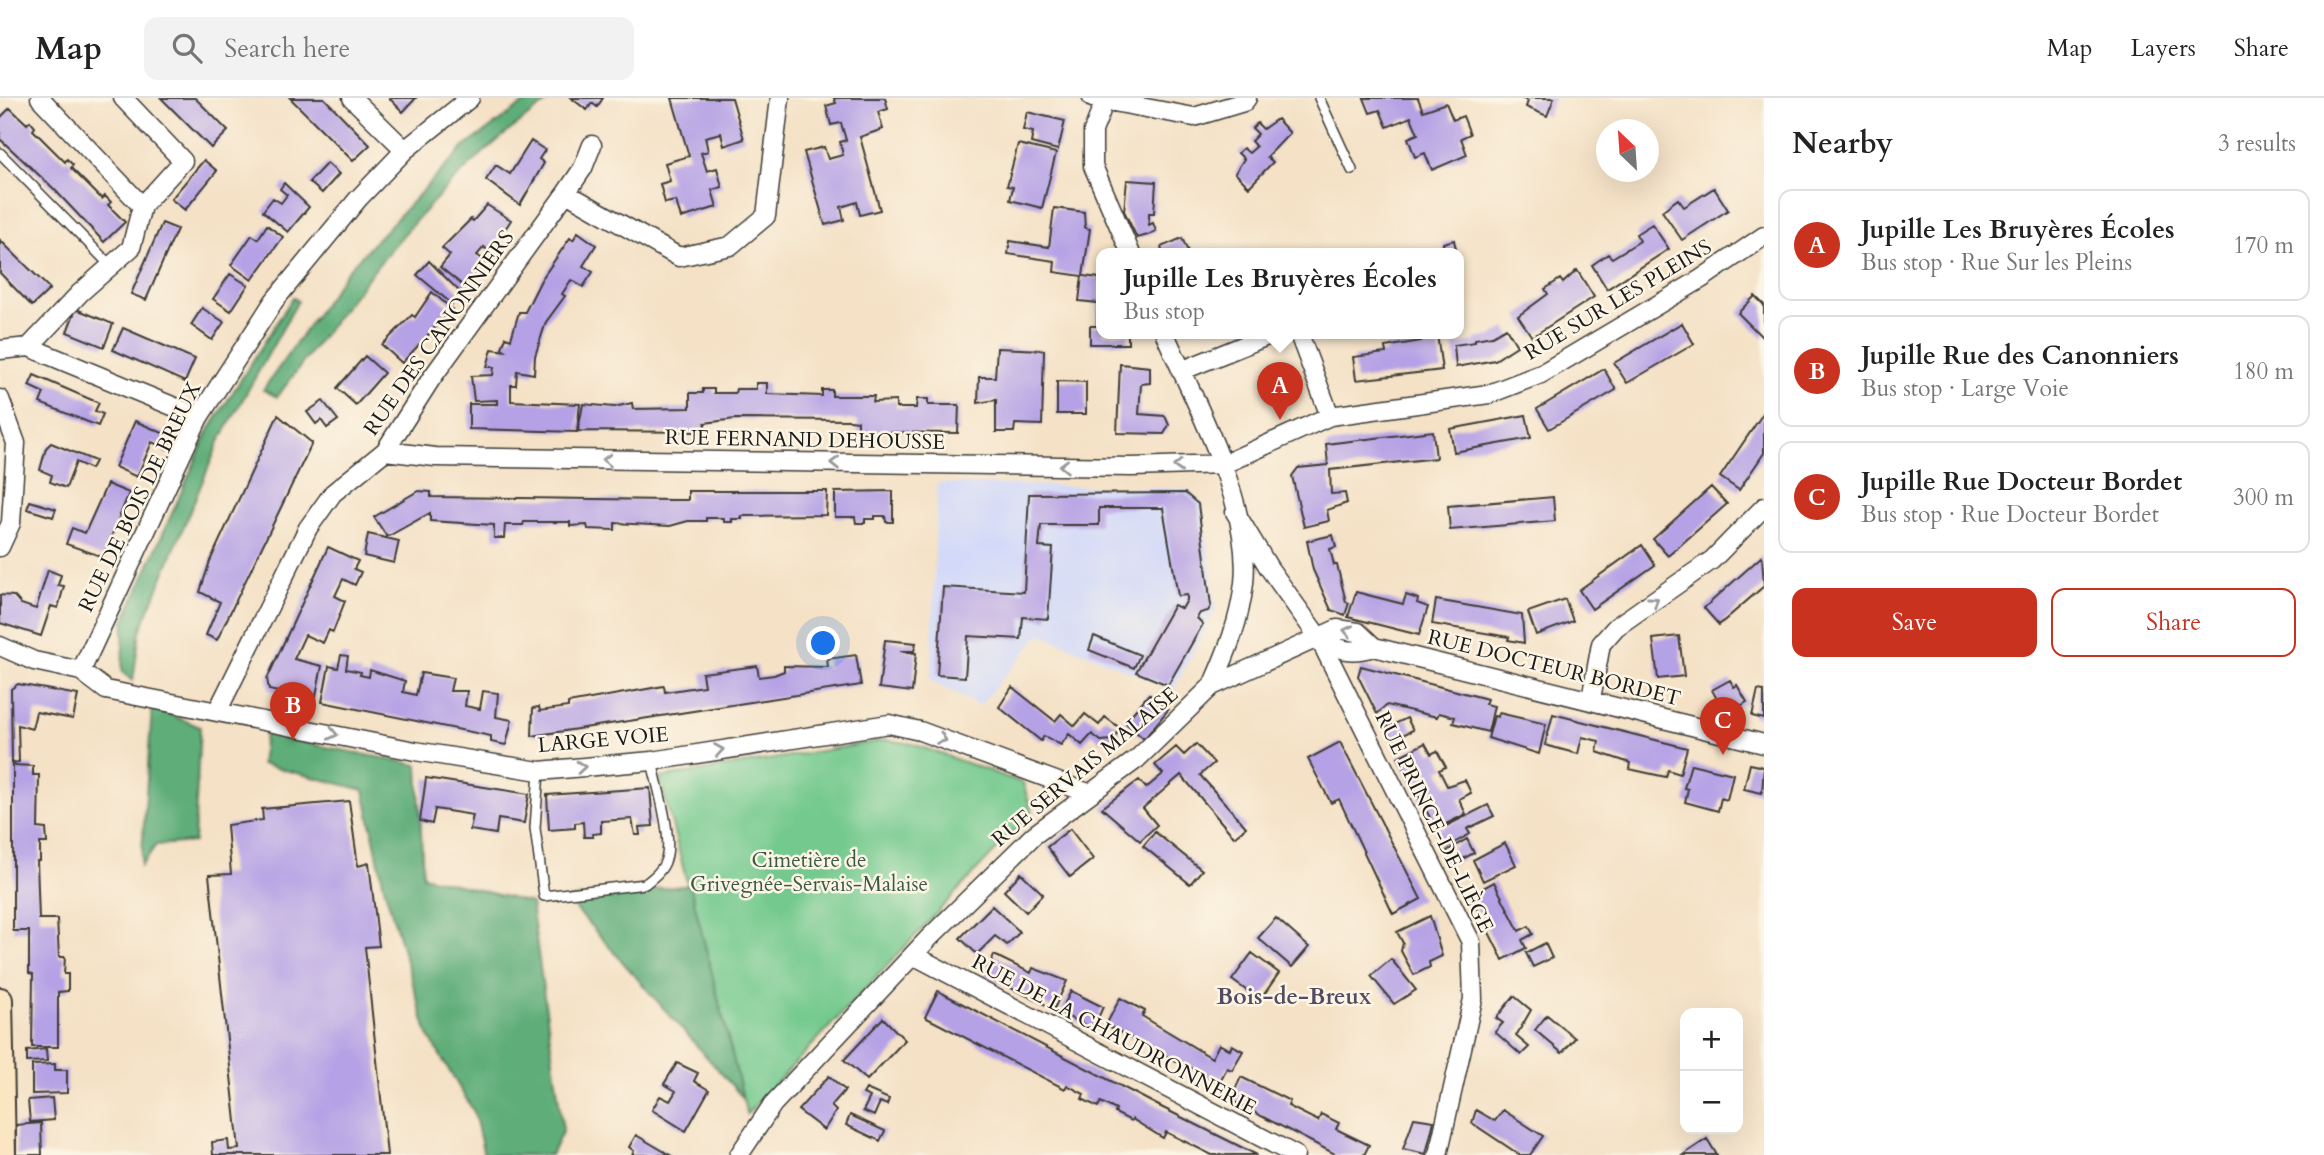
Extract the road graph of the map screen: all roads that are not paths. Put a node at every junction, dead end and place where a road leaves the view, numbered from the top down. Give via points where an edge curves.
1 (40, 98) edge
2 (123, 98) edge
3 (352, 98) edge
4 (470, 98) edge
5 (780, 98) edge
6 (1247, 98) edge
7 (1320, 98) edge
8 (1101, 99) edge
9 (592, 145) dead end
10 (405, 150) junction
11 (0, 153) edge
12 (1352, 170) dead end
13 (566, 193) junction
14 (142, 206) junction
15 (1763, 240) edge
16 (1128, 248) edge
17 (111, 266) junction
18 (1167, 339) edge
19 (1260, 339) edge
20 (1300, 339) edge
21 (29, 347) junction
22 (0, 350) edge
23 (1181, 371) junction
24 (0, 399) edge
25 (1330, 416) junction
26 (199, 417) junction
27 (386, 451) junction
28 (1224, 464) junction
29 (1764, 507) edge
30 (1235, 512) junction
31 (0, 547) edge
32 (1319, 638) junction
33 (0, 646) edge
34 (80, 671) junction
35 (1212, 686) junction
36 (1591, 699) junction
37 (218, 710) junction
38 (1764, 744) edge
39 (652, 761) junction
40 (539, 771) junction
41 (1087, 793) junction
42 (913, 955) junction
43 (0, 1000) edge
44 (3, 1155) edge
45 (739, 1155) edge
46 (1295, 1155) edge
47 (1438, 1155) edge

1 - 14 street
2 - 14 street via 183,161
3 - 10 street
4 - 10 street, RUE DE BOIS DE BREUX
5 - 13 street via 766,216 730,246 679,257
6 - 8 street via 1194,117
7 - 12 lane
8 - 16 street via 1093,131 1093,166
9 - 13 street, RUE DES CANONNIERS
10 - 26 street, RUE DE BOIS DE BREUX via 274,301
11 - 17 lane
13 - 27 street, RUE DES CANONNIERS via 431,379
14 - 17 street via 131,248
15 - 25 street, RUE SUR LES PLEINS via 1541,374 1489,394
17 - 21 street
18 - 23 street
19 - 23 street
20 - 25 street
21 - 22 street
21 - 26 street
23 - 28 street
24 - 31 street via 16,443 12,523
25 - 28 street, RUE SUR LES PLEINS
26 - 34 street, RUE DE BOIS DE BREUX
28 -> 27 street, RUE FERNAND DEHOUSSE via 1132,467 517,459
27 - 37 street, RUE DES CANONNIERS via 333,493 308,528
28 - 30 street
36 -> 29 street via 1601,644 1616,627 1713,560
30 - 32 street
30 - 35 street via 1244,581 1230,646
32 - 35 street, RUE SERVAIS MALAISE
32 - 36 street, RUE DOCTEUR BORDET via 1337,629 1358,632 1374,647
32 - 47 street, RUE PRINCE-DE-LIÈGE via 1471,942 1473,999
33 - 34 street via 34,662
34 - 37 street, LARGE VOIE via 106,690
35 - 41 street, RUE SERVAIS MALAISE via 1137,759
36 - 38 street, RUE DOCTEUR BORDET
37 -> 40 street, LARGE VOIE via 415,751
40 -> 39 street, LARGE VOIE
39 - 40 lane via 668,844 659,873 645,884 544,896 535,828
39 -> 41 street, LARGE VOIE via 889,724 920,731
41 - 42 street, RUE SERVAIS MALAISE via 1034,835
42 - 45 street, RUE SERVAIS MALAISE via 773,1104
42 - 46 street, RUE DE LA CHAUDRONNERIE
43 - 44 street

